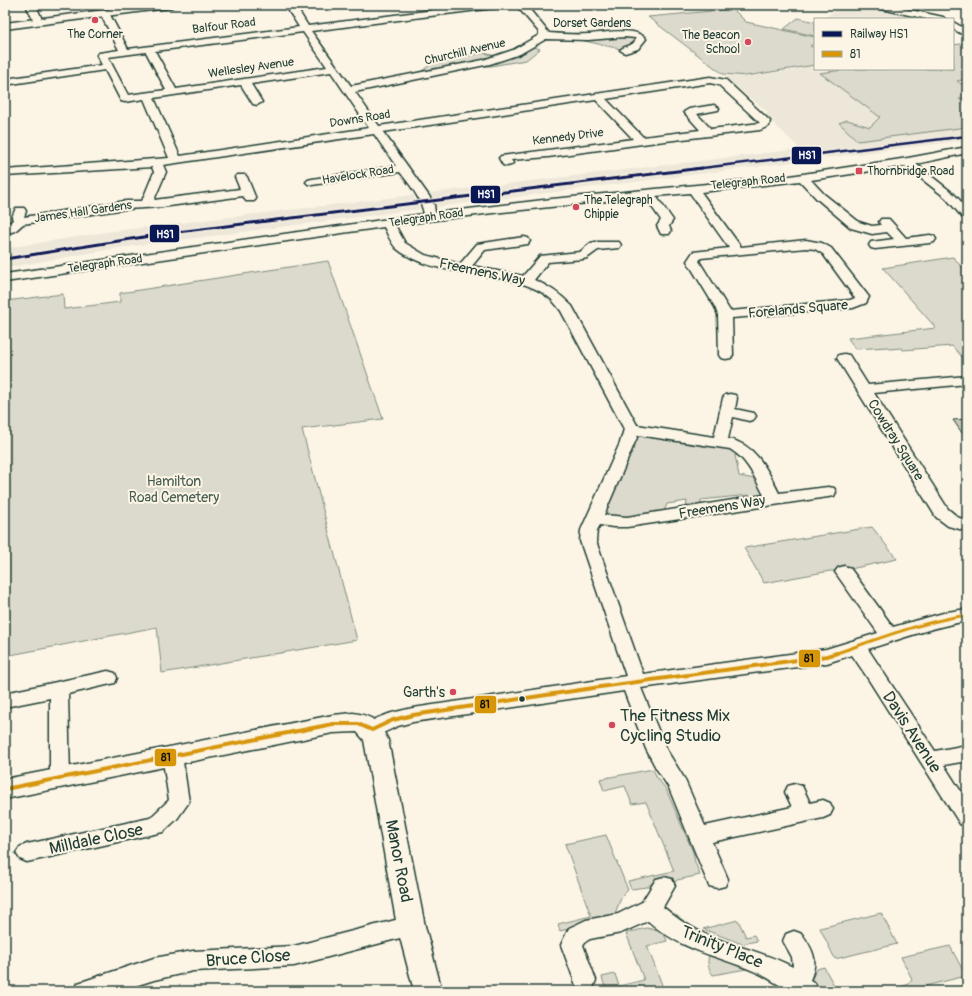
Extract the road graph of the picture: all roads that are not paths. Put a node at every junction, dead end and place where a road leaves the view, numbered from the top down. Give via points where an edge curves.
1 (31, 5) edge
2 (163, 5) edge
3 (168, 5) edge
4 (290, 5) edge
5 (494, 5) edge
6 (520, 5) edge
7 (876, 5) edge
8 (105, 13) junction
9 (935, 18) edge
10 (38, 22) junction
11 (5, 26) edge
12 (954, 26) edge
13 (305, 29) junction
14 (967, 34) edge
15 (544, 36) junction
16 (149, 49) junction
17 (625, 50) dead end
18 (125, 52) junction
19 (108, 68) junction
20 (334, 69) junction
21 (5, 82) edge
22 (245, 83) junction
23 (348, 90) junction
24 (173, 93) junction
25 (148, 96) junction
26 (598, 96) junction
27 (257, 102) dead end
28 (714, 108) dead end
29 (376, 130) junction
30 (708, 132) junction
31 (640, 140) junction
32 (967, 150) edge
33 (176, 160) junction
34 (908, 162) junction
35 (156, 163) junction
36 (507, 163) dead end
37 (404, 168) junction
38 (5, 173) edge
39 (241, 177) dead end
40 (802, 177) junction
41 (312, 182) dead end
42 (692, 188) junction
43 (648, 193) junction
44 (147, 203) junction
45 (967, 215) edge
46 (430, 217) junction
47 (388, 223) junction
48 (5, 230) edge
49 (665, 231) dead end
50 (930, 239) dead end
51 (524, 241) dead end
52 (903, 242) junction
53 (616, 244) dead end
54 (875, 245) dead end
55 (737, 250) junction
56 (463, 268) junction
57 (5, 278) edge
58 (526, 281) junction
59 (725, 316) junction
60 (726, 355) dead end
61 (844, 358) dead end
62 (967, 380) edge
63 (865, 390) junction
64 (749, 416) dead end
65 (632, 429) junction
66 (720, 443) junction
67 (828, 492) dead end
68 (774, 499) junction
69 (594, 518) junction
70 (967, 524) edge
71 (844, 572) dead end
72 (967, 615) edge
73 (889, 635) junction
74 (856, 647) junction
75 (108, 678) dead end
76 (634, 682) junction
77 (59, 690) junction
78 (5, 700) edge
79 (372, 730) junction
80 (967, 753) edge
81 (172, 755) junction
82 (930, 760) junction
83 (60, 778) junction
84 (5, 790) edge
85 (794, 792) dead end
86 (967, 818) edge
87 (699, 836) junction
88 (27, 853) dead end
89 (717, 879) dead end
90 (664, 886) dead end
91 (650, 909) junction
92 (411, 926) junction
93 (794, 941) dead end
94 (585, 980) dead end
95 (802, 986) edge
96 (86, 991) edge
97 (428, 991) edge

1 - 10 street
2 - 3 main road
2 - 8 main road
4 - 13 street
5 - 13 street, Balfour Road
6 - 15 street via 542,28
7 - 9 street
8 - 10 main road
8 - 18 street
10 - 11 main road
12 - 14 street
13 - 16 street, Balfour Road
13 - 20 street
15 - 17 street, Dorset Gardens via 625,34 641,39 636,47
15 - 23 street, Churchill Avenue via 532,46 470,66
16 - 18 street, Balfour Road
16 - 24 street
18 - 19 street, Balfour Road via 102,55
19 - 21 street
19 - 25 street, Wellesley Avenue via 125,99
20 - 22 street, Wellesley Avenue
20 - 23 street
22 - 24 street, Wellesley Avenue
22 - 27 street
23 - 29 street
24 - 25 street, Wellesley Avenue
25 - 33 street
26 - 29 street, Downs Road
26 - 30 street, Downs Road via 700,80 717,80 765,121 760,127
26 - 31 street
28 - 30 street via 689,112
29 - 33 street, Downs Road
29 - 37 street
30 - 31 street
31 - 36 street, Kennedy Drive via 545,155 514,156 505,158
32 - 34 street, Telegraph Road
33 - 35 street, Downs Road
34 - 40 street, Telegraph Road
34 - 45 street via 950,196
35 - 38 street, Downs Road
35 - 44 street, James Hall Gardens via 160,172
37 - 41 street, Havelock Road
37 - 46 street via 428,205
39 - 44 street, James Hall Gardens via 249,196
40 - 42 street, Telegraph Road
40 - 52 street via 855,225 872,230 887,224
42 - 43 street, Telegraph Road
42 - 55 street
43 - 46 street, Telegraph Road
43 - 49 street via 667,220 663,226
44 - 48 street, James Hall Gardens via 20,216 11,228
46 - 47 street, Telegraph Road
47 - 56 street, Freemens Way via 400,245 413,254 434,262
47 - 57 street, Telegraph Road
50 - 52 street
51 - 56 street via 481,247
52 - 54 street
53 - 58 street via 595,246 583,255 544,259
55 - 59 street, Forelands Square via 703,253 693,261
55 - 59 street, Forelands Square via 806,244 818,246 827,251 862,297 858,303 853,304
56 - 58 street, Freemens Way
58 - 65 street, Freemens Way via 548,291 567,308
59 - 60 street, Forelands Square
61 - 63 street
62 - 63 street, Cowdray Square
63 - 70 street, Cowdray Square via 942,513 954,522
64 - 66 street via 729,405
65 - 66 street, Freemens Way
65 - 69 street
66 - 68 street, Freemens Way via 734,445 746,451
67 - 68 street
68 - 69 street, Freemens Way via 627,522
69 - 76 street via 588,541
71 - 73 street
72 - 73 street via 947,618
73 - 74 street
74 - 76 street via 828,656 797,661
74 - 82 street, Davis Avenue
75 - 77 street
76 - 79 street via 413,715 393,720
76 - 87 street via 668,774 677,784
77 - 78 street
77 - 83 street
79 - 81 main road via 363,724 333,724
79 - 92 main road, Manor Road
80 - 82 street
81 - 83 main road
81 - 88 street, Milldale Close via 179,802 156,826
82 - 86 street, Davis Avenue
83 - 84 main road
85 - 87 street via 814,811
87 - 89 street
90 - 91 street
91 - 94 street via 621,923 586,930 577,935 572,944
91 - 95 street, Trinity Place via 676,930 776,969
92 - 96 street, Bruce Close via 294,956 185,963 154,969
92 - 97 main road, Manor Road
93 - 95 street, Trinity Place via 802,953 805,964

